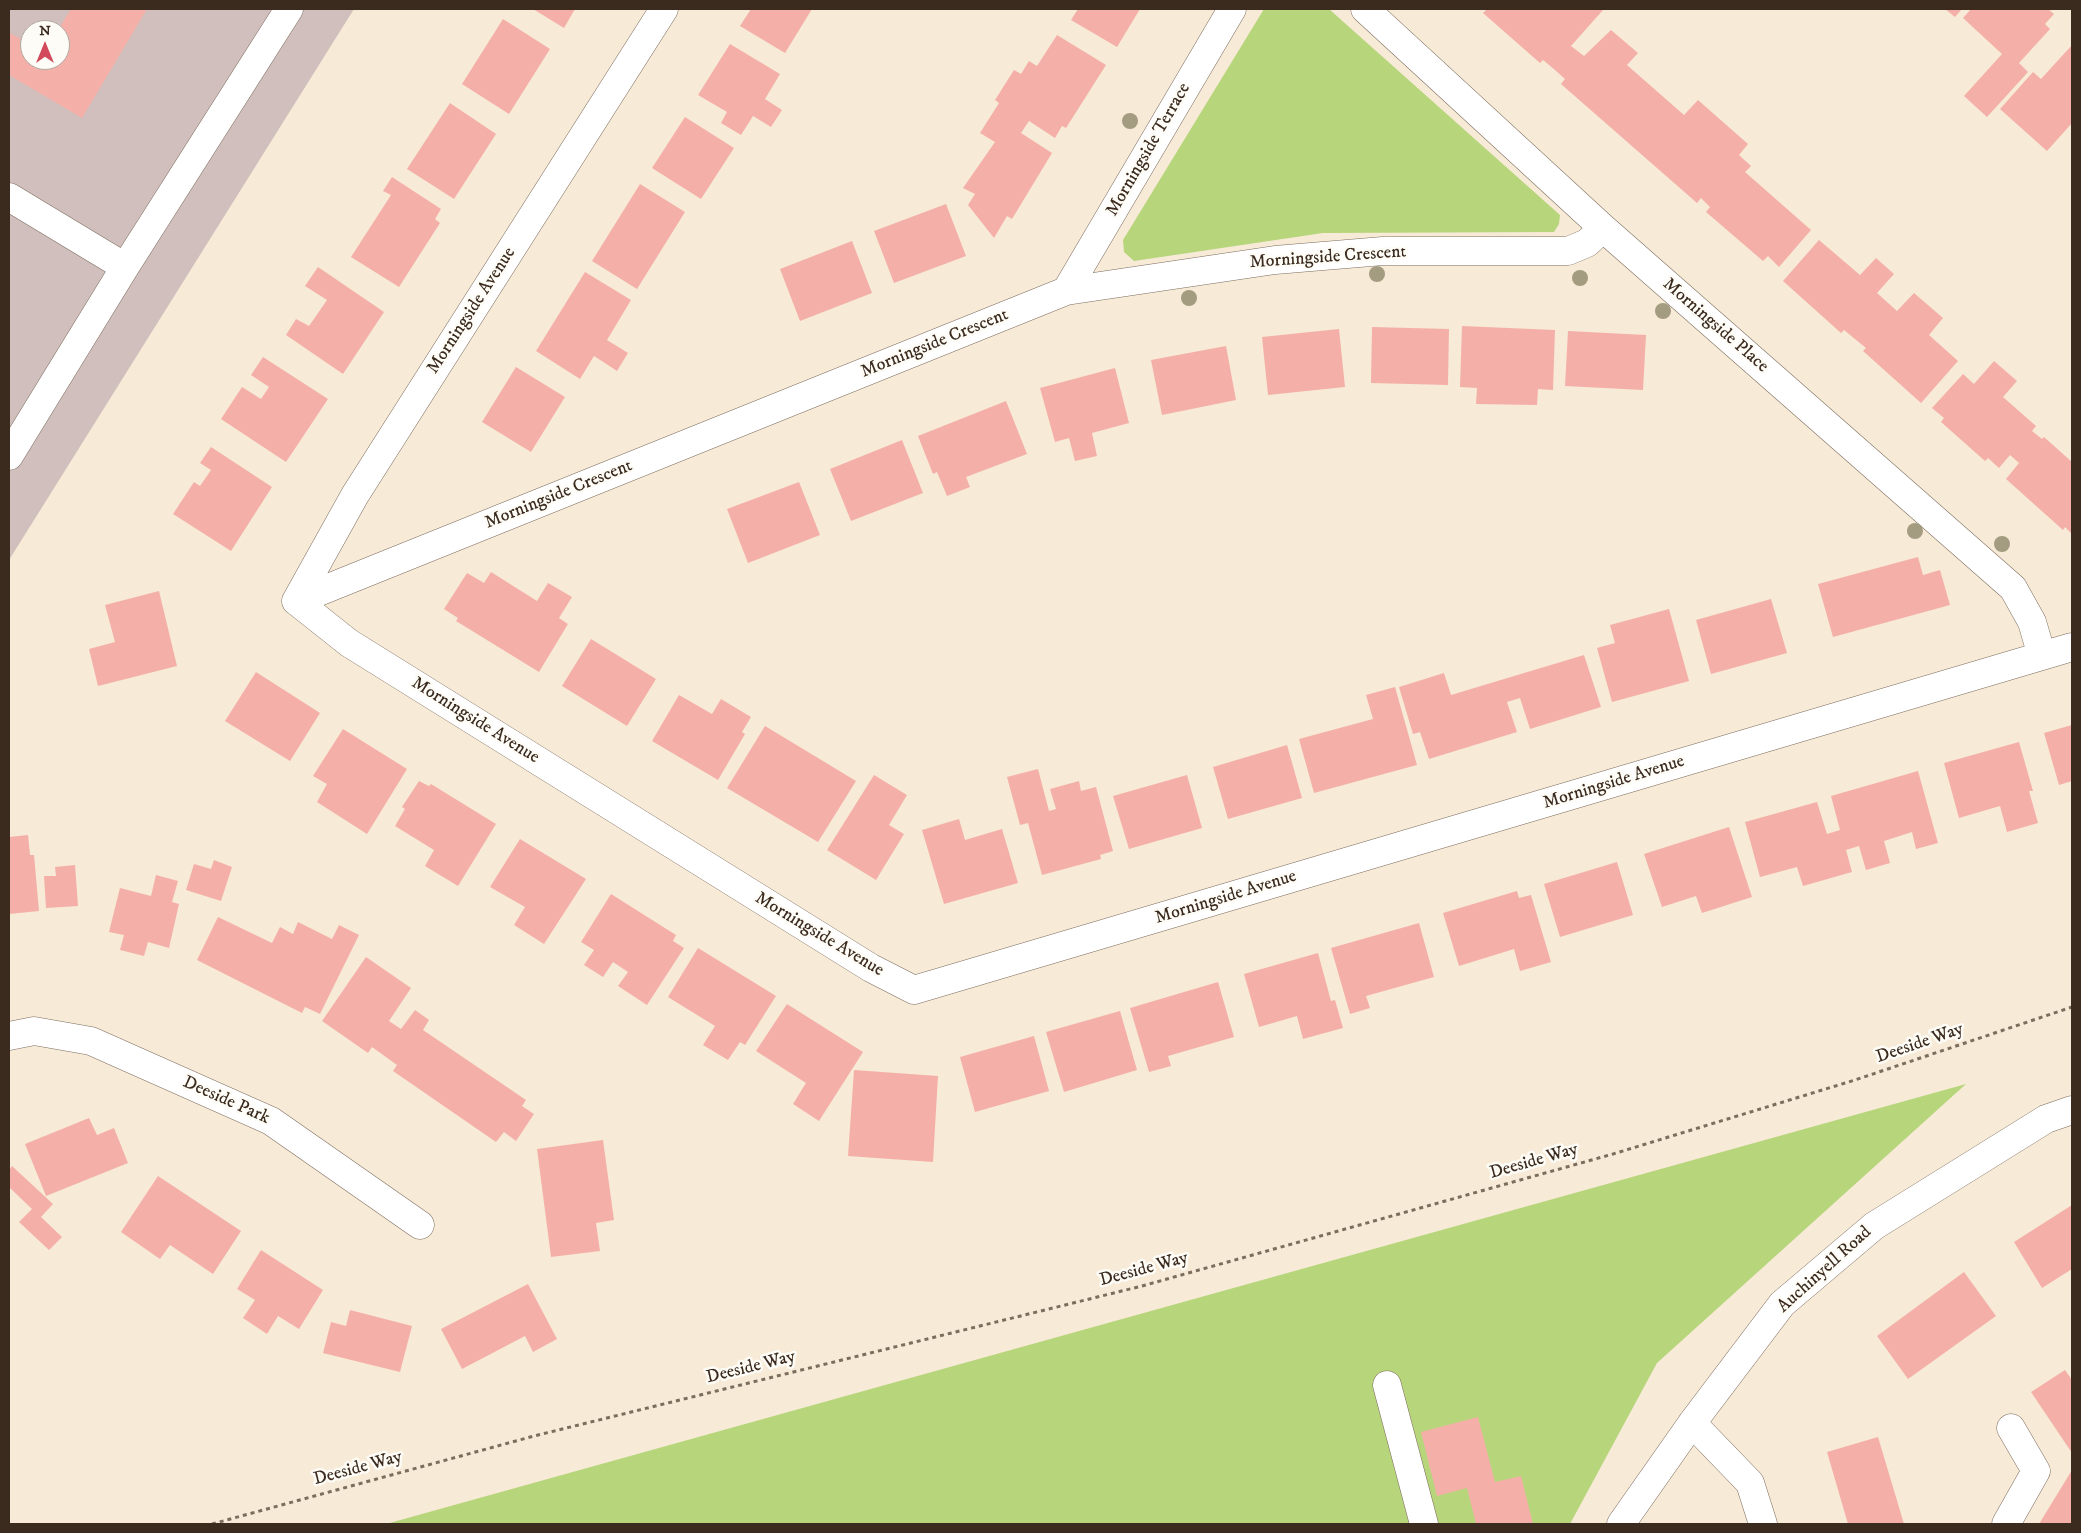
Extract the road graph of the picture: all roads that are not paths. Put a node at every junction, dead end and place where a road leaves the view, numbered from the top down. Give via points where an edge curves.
1 (289, 9) edge
2 (664, 9) edge
3 (1232, 9) edge
4 (1365, 9) edge
5 (9, 197) edge
6 (1603, 228) junction
7 (125, 267) junction
8 (1066, 291) junction
9 (9, 456) edge
10 (296, 601) junction
11 (2072, 648) edge
12 (2042, 656) junction
13 (9, 1036) edge
14 (2072, 1110) edge
15 (420, 1225) dead end
16 (1388, 1385) dead end
17 (1692, 1423) junction
18 (2011, 1428) dead end
19 (1424, 1524) edge
20 (1620, 1524) edge
21 (1763, 1524) edge
22 (2006, 1524) edge

1 - 7 street
2 - 10 street, Morningside Avenue via 355,495
3 - 8 street, Morningside Terrace
4 - 6 street, Morningside Place
5 - 7 street
6 - 8 street, Morningside Crescent via 1587,243 1568,251 1383,251 1274,260
6 - 12 street, Morningside Place via 2013,588 2032,622
7 - 9 street
8 - 10 street, Morningside Crescent
10 - 12 street, Morningside Avenue via 349,643 871,968 914,990
11 - 12 street, Morningside Avenue
13 - 15 street, Deeside Park via 34,1031 91,1041 272,1121
14 - 17 street, Auchinyell Road via 2046,1119 1874,1226 1782,1304
16 - 19 street
17 - 20 street, Auchinyell Road
17 - 21 street via 1750,1483
18 - 22 street via 2036,1470

